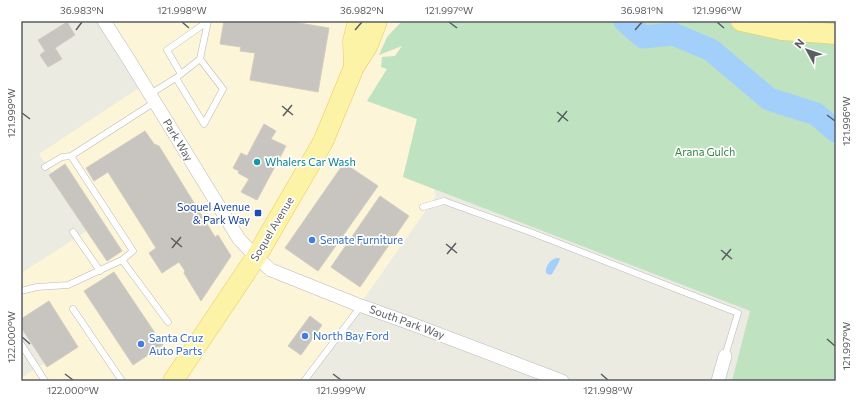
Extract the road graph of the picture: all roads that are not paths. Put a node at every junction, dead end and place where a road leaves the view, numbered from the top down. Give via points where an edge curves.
1 (104, 21) edge
2 (208, 21) edge
3 (358, 21) edge
4 (377, 21) edge
5 (741, 21) edge
6 (836, 34) edge
7 (200, 59) junction
8 (354, 67) junction
9 (178, 76) junction
10 (152, 98) junction
11 (71, 156) junction
12 (45, 167) dead end
13 (423, 207) dead end
14 (73, 232) dead end
15 (256, 257) junction
16 (122, 260) junction
17 (100, 270) junction
18 (21, 291) edge
19 (361, 306) junction
20 (73, 309) dead end
21 (168, 322) dead end
22 (21, 344) edge
23 (725, 356) joint
24 (45, 381) edge
25 (122, 381) edge
26 (173, 381) edge
27 (304, 381) edge
28 (562, 381) edge
29 (718, 381) edge

1 - 10 street, Park Way
2 - 7 lane
2 - 9 lane via 167,50
3 - 8 main road, Soquel Avenue via 353,41
4 - 8 main road, Soquel Avenue via 368,45
5 - 6 main road via 782,30
7 - 9 lane
7 - 9 lane via 223,89 204,124
8 - 15 main road, Soquel Avenue via 323,142
9 - 10 lane
10 - 11 lane
10 - 15 street, Park Way via 239,240
11 - 12 lane via 62,156
11 - 16 lane via 133,251
13 - 23 lane via 444,201 738,313
14 - 17 lane
15 - 19 street, South Park Way via 271,270
15 - 26 main road, Soquel Avenue
16 - 17 lane
16 - 21 lane
17 - 18 lane via 68,285
19 - 27 lane
19 - 28 street, South Park Way
20 - 25 lane
22 - 24 lane
23 - 29 street

